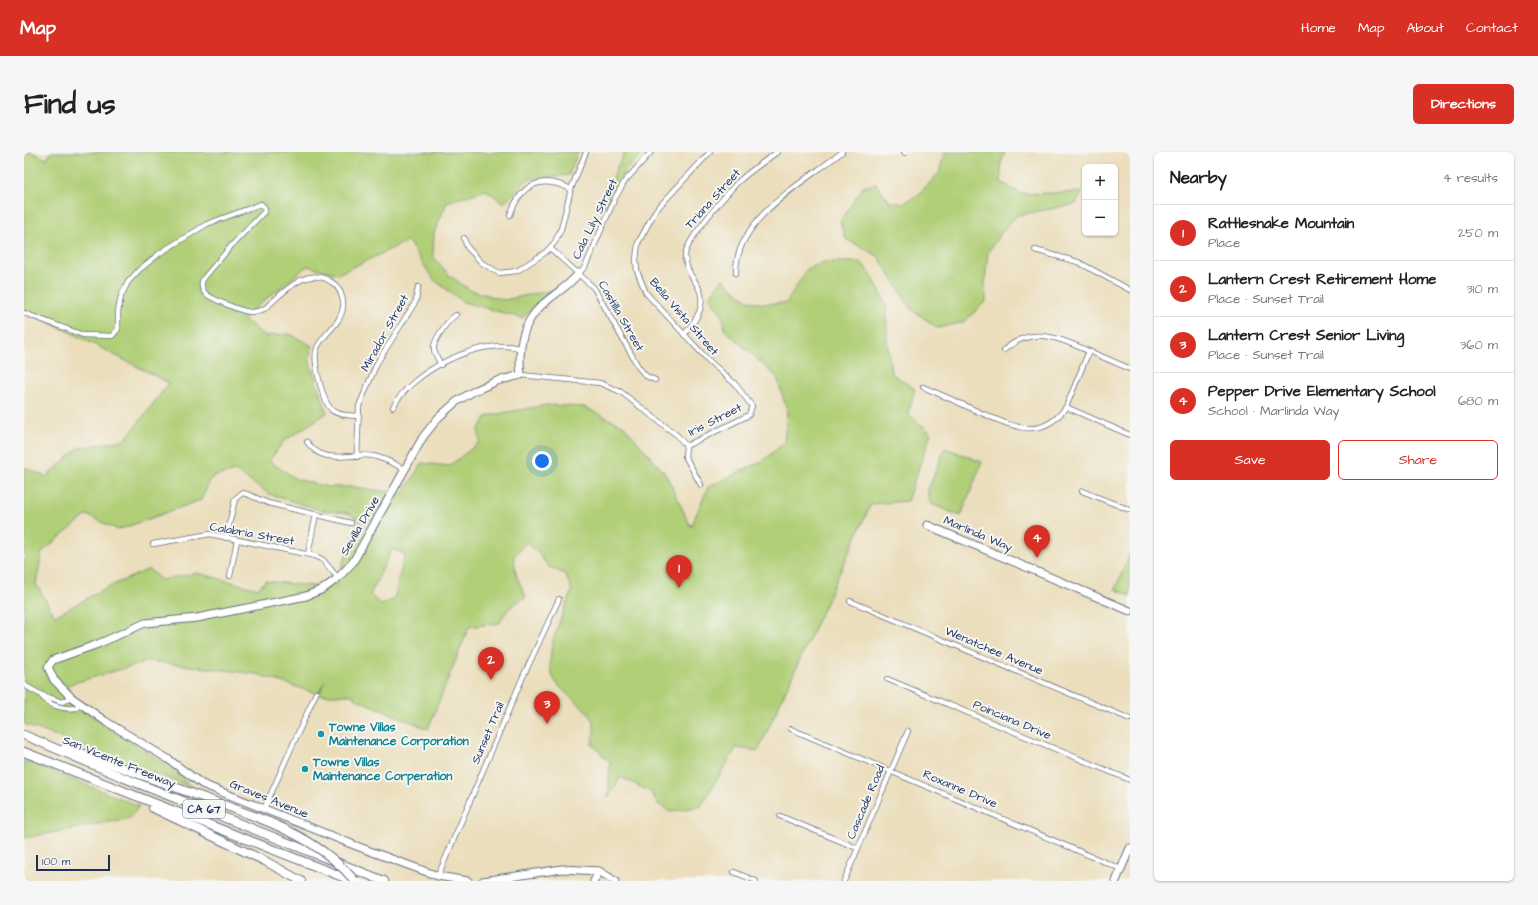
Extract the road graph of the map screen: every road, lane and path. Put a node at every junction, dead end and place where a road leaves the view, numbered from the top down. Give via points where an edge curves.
1 (586, 152) edge
2 (651, 152) edge
3 (710, 152) edge
4 (777, 152) edge
5 (842, 152) edge
6 (571, 189) junction
7 (510, 215) dead end
8 (464, 238) dead end
9 (550, 248) junction
10 (1035, 250) dead end
11 (579, 273) junction
12 (736, 273) dead end
13 (418, 287) dead end
14 (1130, 290) edge
15 (24, 313) edge
16 (456, 314) dead end
17 (684, 335) junction
18 (519, 348) junction
19 (1004, 350) dead end
20 (1090, 351) junction
21 (441, 365) junction
22 (1130, 368) edge
23 (521, 375) junction
24 (655, 380) dead end
25 (923, 387) dead end
26 (392, 407) dead end
27 (1066, 407) junction
28 (751, 411) joint
29 (357, 416) junction
30 (1130, 435) edge
31 (307, 442) dead end
32 (686, 446) junction
33 (357, 457) junction
34 (404, 469) junction
35 (701, 486) dead end
36 (1082, 490) dead end
37 (1130, 510) edge
38 (316, 514) junction
39 (351, 523) dead end
40 (927, 525) dead end
41 (226, 538) junction
42 (237, 540) junction
43 (154, 544) dead end
44 (308, 554) junction
45 (230, 576) dead end
46 (338, 578) junction
47 (559, 599) dead end
48 (850, 601) dead end
49 (1130, 611) edge
50 (887, 679) dead end
51 (24, 685) edge
52 (316, 693) dead end
53 (40, 694) junction
54 (71, 697) junction
55 (79, 703) junction
56 (1130, 719) edge
57 (791, 729) dead end
58 (908, 731) dead end
59 (24, 734) edge
60 (24, 752) edge
61 (891, 770) junction
62 (1130, 780) edge
63 (137, 796) junction
64 (264, 809) junction
65 (780, 816) dead end
66 (857, 848) junction
67 (1130, 848) edge
68 (1128, 860) edge
69 (1121, 869) junction
70 (599, 871) junction
71 (734, 872) dead end
72 (438, 876) junction
73 (301, 881) edge
74 (354, 881) edge
75 (384, 881) edge
76 (468, 881) edge
77 (483, 881) edge
78 (594, 881) edge
79 (615, 881) edge
80 (756, 881) edge
81 (844, 881) edge
82 (1116, 881) edge

1 - 6 street
2 - 11 street, Cala Lily Street via 625,181 585,266
3 - 17 street, Bella Vista Street via 656,210 640,238 637,249 637,272 643,288
4 - 17 street, Triana Street via 736,184 689,243 685,255 686,264 700,291 702,308
5 - 12 street via 780,198 762,216 748,235 736,261
6 - 7 street via 551,182 526,187 515,201
6 - 9 street via 561,229
8 - 9 street via 467,247 486,267 503,273 521,269
9 - 11 street, Castilla Street
10 - 14 street via 1078,262
11 - 18 street, Cala Lily Street via 533,315 524,330
11 - 24 street, Castilla Street via 594,288 639,368 646,376
13 - 29 street, Mirador Street via 416,301 377,363
15 - 29 street via 83,336 112,336 118,329 121,296 128,282 139,270 160,253 207,224 258,204 263,205 264,212 232,244 203,279 202,287 208,295 245,311 254,312 264,309 305,277 319,276 335,284 340,290 343,308 335,325 317,349 316,367 329,407 337,413
16 - 21 street via 449,319 435,342 434,349
17 - 28 street, Bella Vista Street via 735,384 752,406
18 - 21 street via 485,347 457,356
18 - 23 street, Cala Lily Street
19 - 20 street via 1024,338 1041,335 1057,338
20 - 22 street
20 - 27 street
21 - 26 street via 411,384
23 - 32 street, Sevilla Drive via 600,383 612,387 678,436
23 - 34 street, Sevilla Drive via 496,381 456,402 438,418 423,437
25 - 27 street via 1019,428 1046,424 1060,415
27 - 30 street
28 - 32 street, Iris Street via 749,415
29 - 33 street, Mirador Street
31 - 33 street via 312,450 326,456
32 - 35 street via 685,456
33 - 34 street via 371,456
34 - 46 street, Sevilla Drive via 352,562
36 - 37 street
38 - 39 street
38 - 41 street via 242,494 235,499
38 - 44 street
40 - 49 street, Marlinda Way
41 - 42 street, Calabria Street
41 - 43 street, Calabria Street via 210,534
42 - 44 street, Calabria Street
42 - 45 street
44 - 46 street, Calabria Street via 323,560
46 - 54 street, Sevilla Drive via 323,589 306,596 197,618 145,623 53,660 48,667 49,672
47 - 72 street, Sunset Trail
48 - 56 street, Wenatchee Avenue
50 - 62 street, Poinciana Drive
51 - 53 street
52 - 64 street
53 - 54 street via 62,702
53 - 55 street via 42,698 66,709 76,708
54 - 55 street, Sevilla Drive
55 - 64 street, Graves Avenue via 168,759 202,784
57 - 61 street, Roxanne Drive
58 - 61 street, Cascade Road
59 - 74 highway, bridge via 254,816 304,838 335,860
59 - 75 highway, San Vicente Freeway / CA 67 via 122,777
60 - 63 highway, San Vicente Freeway / CA 67
61 - 66 street, Cascade Road
61 - 69 street, Roxanne Drive
63 - 73 highway via 154,808
63 - 74 highway, San Vicente Freeway / CA 67
64 - 72 street, Graves Avenue via 359,848
65 - 66 street
66 - 81 street, Cascade Road
67 - 68 street
68 - 69 street
69 - 82 street
70 - 77 street via 562,869
70 - 78 street
70 - 79 street
71 - 80 street
72 - 76 street, Graves Avenue

